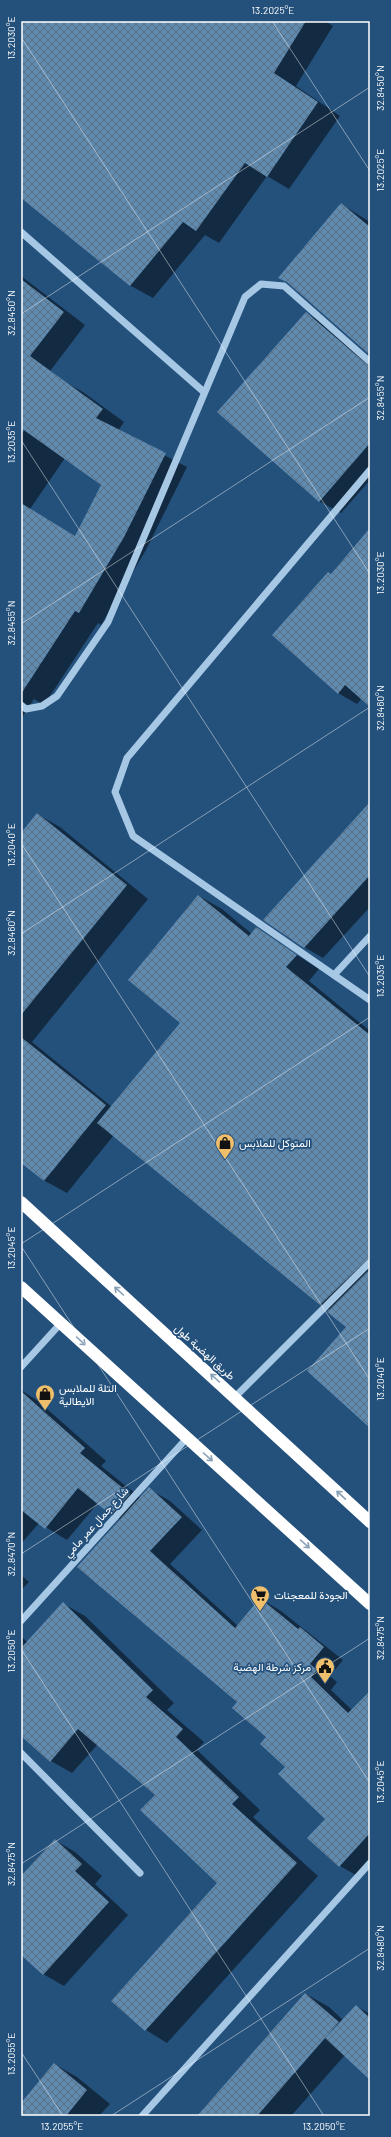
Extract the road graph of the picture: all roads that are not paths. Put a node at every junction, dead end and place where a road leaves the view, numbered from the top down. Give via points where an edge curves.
1 (21, 232) edge
2 (370, 362) edge
3 (204, 392) junction
4 (370, 470) edge
5 (21, 705) edge
6 (370, 936) edge
7 (334, 975) junction
8 (370, 1000) edge
9 (21, 1202) edge
10 (370, 1262) edge
11 (21, 1287) edge
12 (61, 1323) junction
13 (21, 1367) edge
14 (235, 1397) junction
15 (187, 1438) junction
16 (370, 1522) edge
17 (370, 1604) edge
18 (21, 1621) edge
19 (21, 1753) edge
20 (370, 1865) edge
21 (140, 1874) dead end
22 (142, 2116) edge

1 - 3 street
2 - 3 street via 284,286 261,284 245,297
3 - 5 street via 108,622 57,696 42,706 26,709
4 - 7 street via 127,758 115,792 134,836
6 - 7 street
7 - 8 street
14 -> 9 highway, طريق الهضبة طول
10 - 14 street
11 - 12 highway
12 - 13 street
12 -> 15 highway
16 -> 14 highway, طريق الهضبة طول
15 -> 17 highway
15 - 18 street, شارع جمال عمر مامي
19 - 21 street
20 - 22 street

